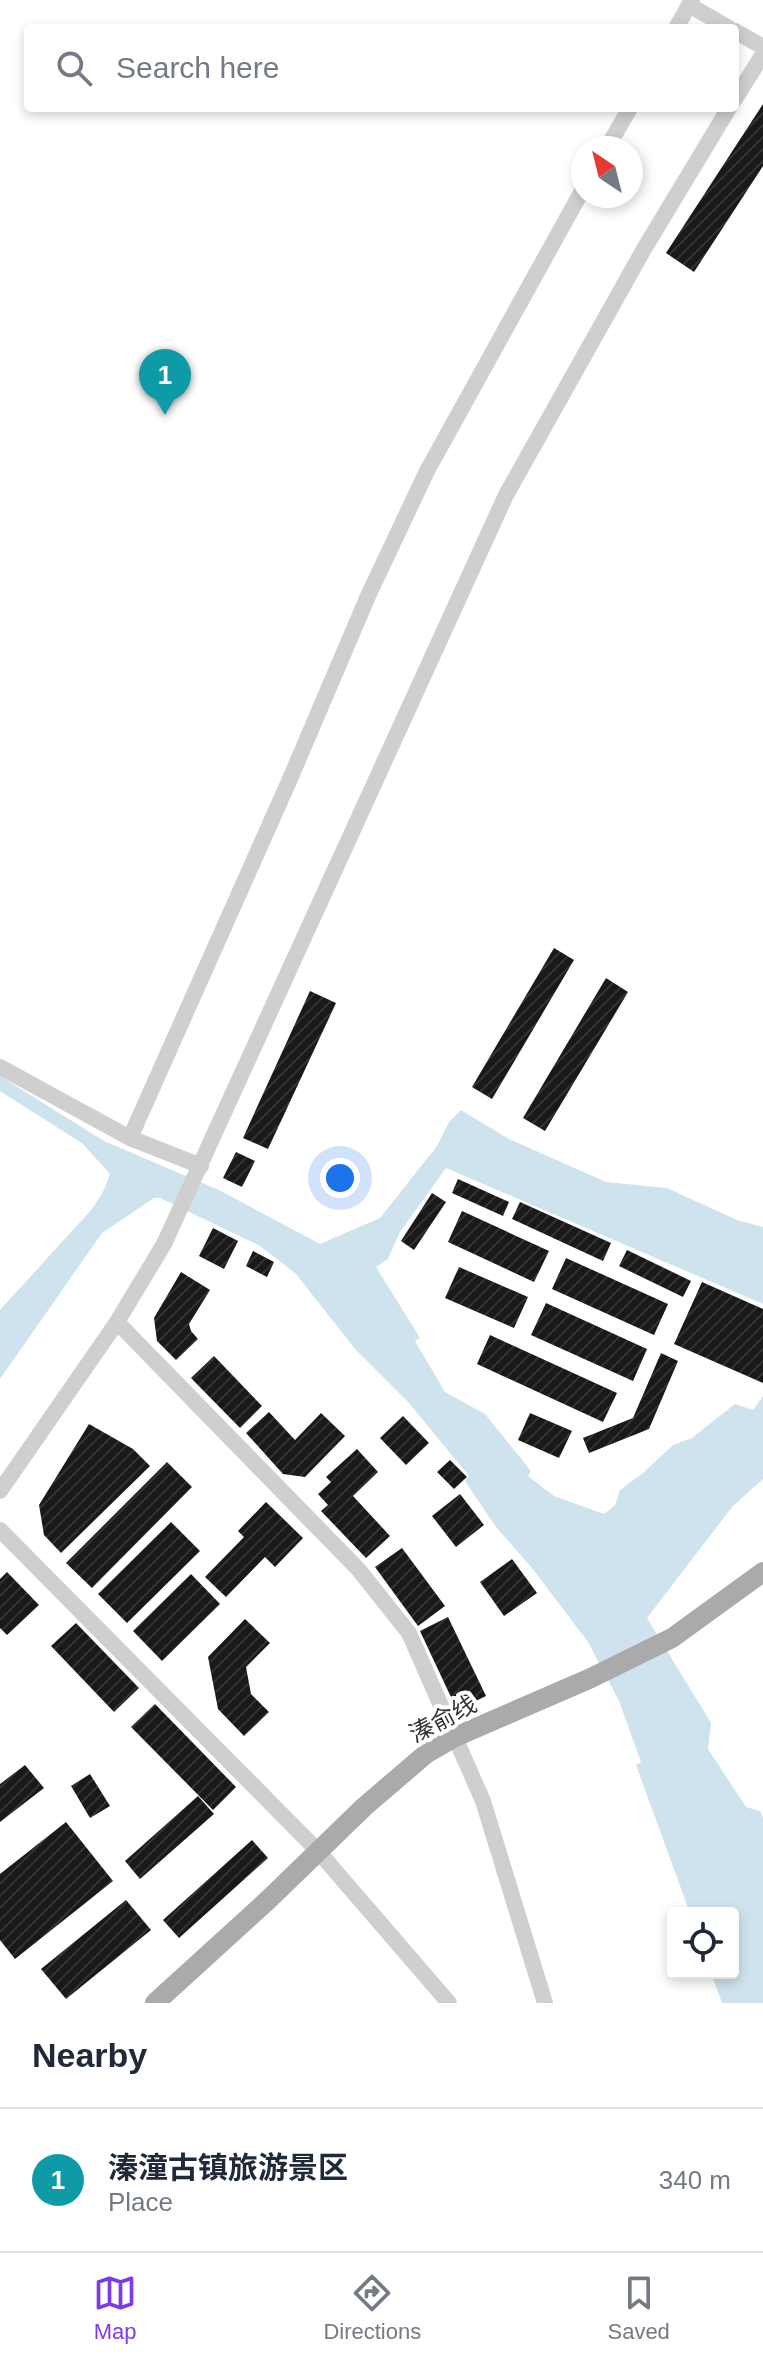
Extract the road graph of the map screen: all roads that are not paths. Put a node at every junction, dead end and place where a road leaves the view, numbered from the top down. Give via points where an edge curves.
1 (690, 3) edge
2 (678, 24) edge
3 (723, 24) edge
4 (739, 33) edge
5 (763, 47) edge
6 (763, 54) edge
7 (739, 93) edge
8 (628, 112) edge
9 (727, 112) edge
10 (614, 136) edge
11 (572, 208) edge
12 (0, 1067) edge
13 (130, 1138) junction
14 (201, 1166) junction
15 (117, 1322) junction
16 (0, 1491) edge
17 (0, 1530) edge
18 (763, 1572) edge
19 (455, 1737) junction
20 (318, 1851) junction
21 (155, 2003) edge
22 (449, 2003) edge
23 (545, 2003) edge

1 - 2 street
1 - 3 street
4 - 5 street
6 - 7 street
8 - 10 street
9 - 14 street via 506,495
11 - 13 street via 427,471
12 - 13 street
13 - 14 street
14 - 15 street via 164,1244
15 - 16 street
15 - 19 street via 359,1570 409,1633
17 - 20 street
18 - 19 main road, 溱俞线 via 672,1638
19 - 20 main road, 溱俞线 via 427,1753
19 - 23 street via 483,1801
20 - 21 main road, 溱俞线
20 - 22 street

